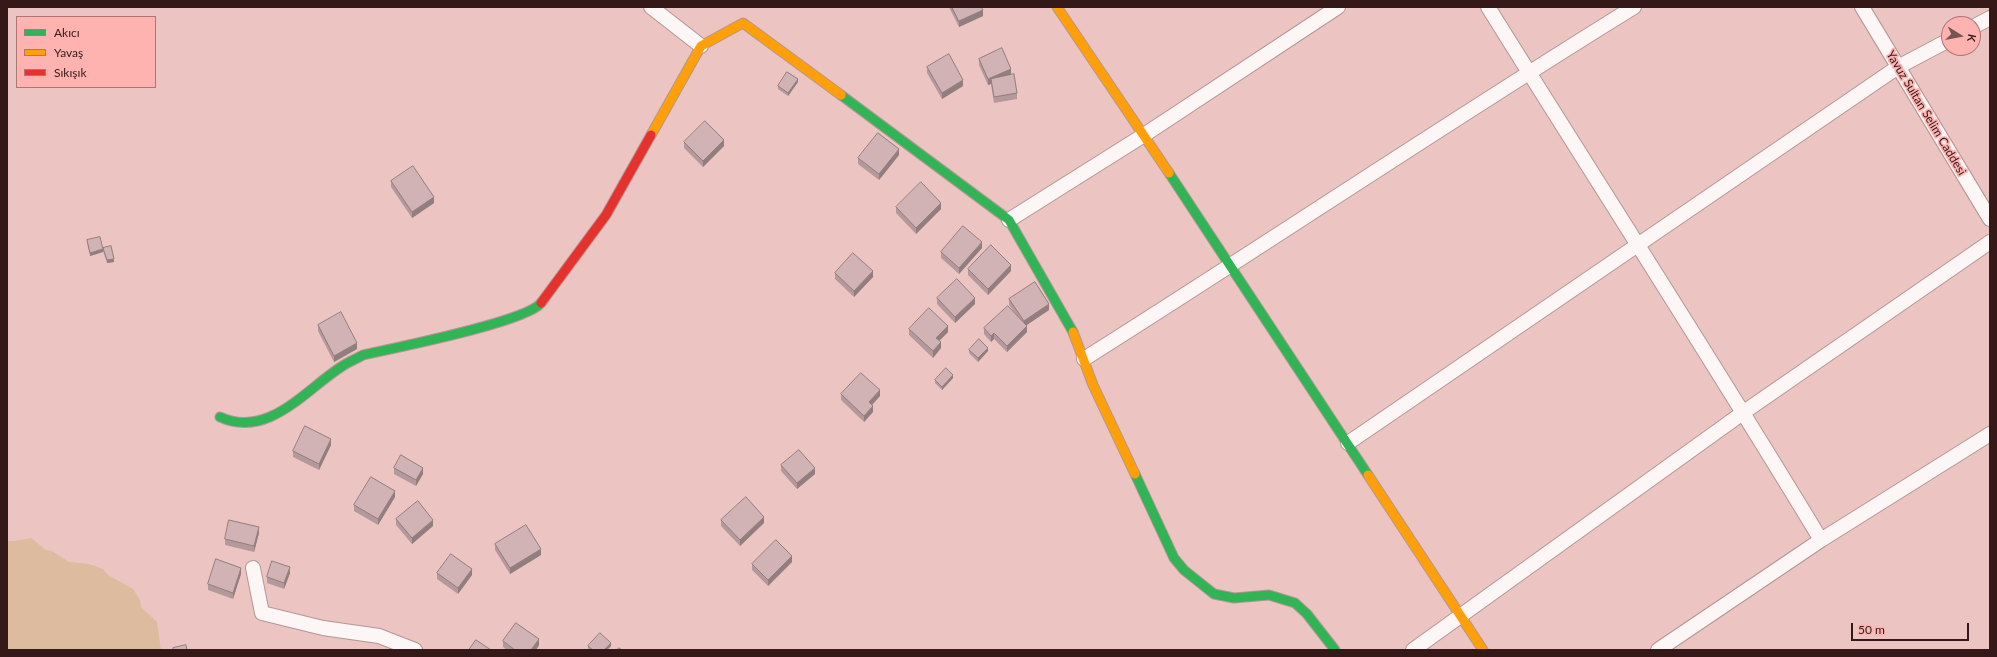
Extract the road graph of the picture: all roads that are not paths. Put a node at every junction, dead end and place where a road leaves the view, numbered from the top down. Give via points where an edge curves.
1 (651, 7) edge
2 (1057, 7) edge
3 (1338, 7) edge
4 (1488, 7) edge
5 (1634, 7) edge
6 (1862, 7) edge
7 (1990, 18) edge
8 (1981, 23) edge
9 (1941, 44) edge
10 (700, 46) junction
11 (1898, 67) junction
12 (1529, 72) junction
13 (1144, 135) junction
14 (1990, 219) edge
15 (1008, 220) junction
16 (1990, 242) edge
17 (1636, 244) junction
18 (1231, 266) junction
19 (1084, 359) junction
20 (1744, 412) junction
21 (220, 417) dead end
22 (1990, 434) edge
23 (1348, 443) junction
24 (1821, 540) junction
25 (253, 568) dead end
26 (1461, 615) junction
27 (415, 650) edge
28 (1335, 650) edge
29 (1413, 650) edge
30 (1484, 650) edge
31 (1658, 650) edge

1 - 10 street
2 - 13 street
3 - 13 street
4 - 12 street
5 - 12 street
6 - 11 street, Yavuz Sultan Selim Caddesi
7 - 8 street
9 - 11 street
10 - 15 street via 743,23
10 - 21 street via 606,216 538,308 510,320 363,355 341,368 284,411 256,421 231,422
11 - 14 street, Yavuz Sultan Selim Caddesi
11 - 17 street
12 - 17 street
12 - 18 street
13 - 15 street
13 - 18 street
15 - 19 street via 1071,326
16 - 20 street
17 - 20 street
17 - 23 street
18 - 19 street
18 - 23 street
19 - 28 street via 1093,385 1174,558 1184,570 1214,594 1234,598 1269,595 1295,603 1307,614
20 - 24 street
20 - 26 street
22 - 24 street
23 - 26 street
24 - 31 street
25 - 27 street via 262,613 323,628 379,636
26 - 29 street
26 - 30 street

